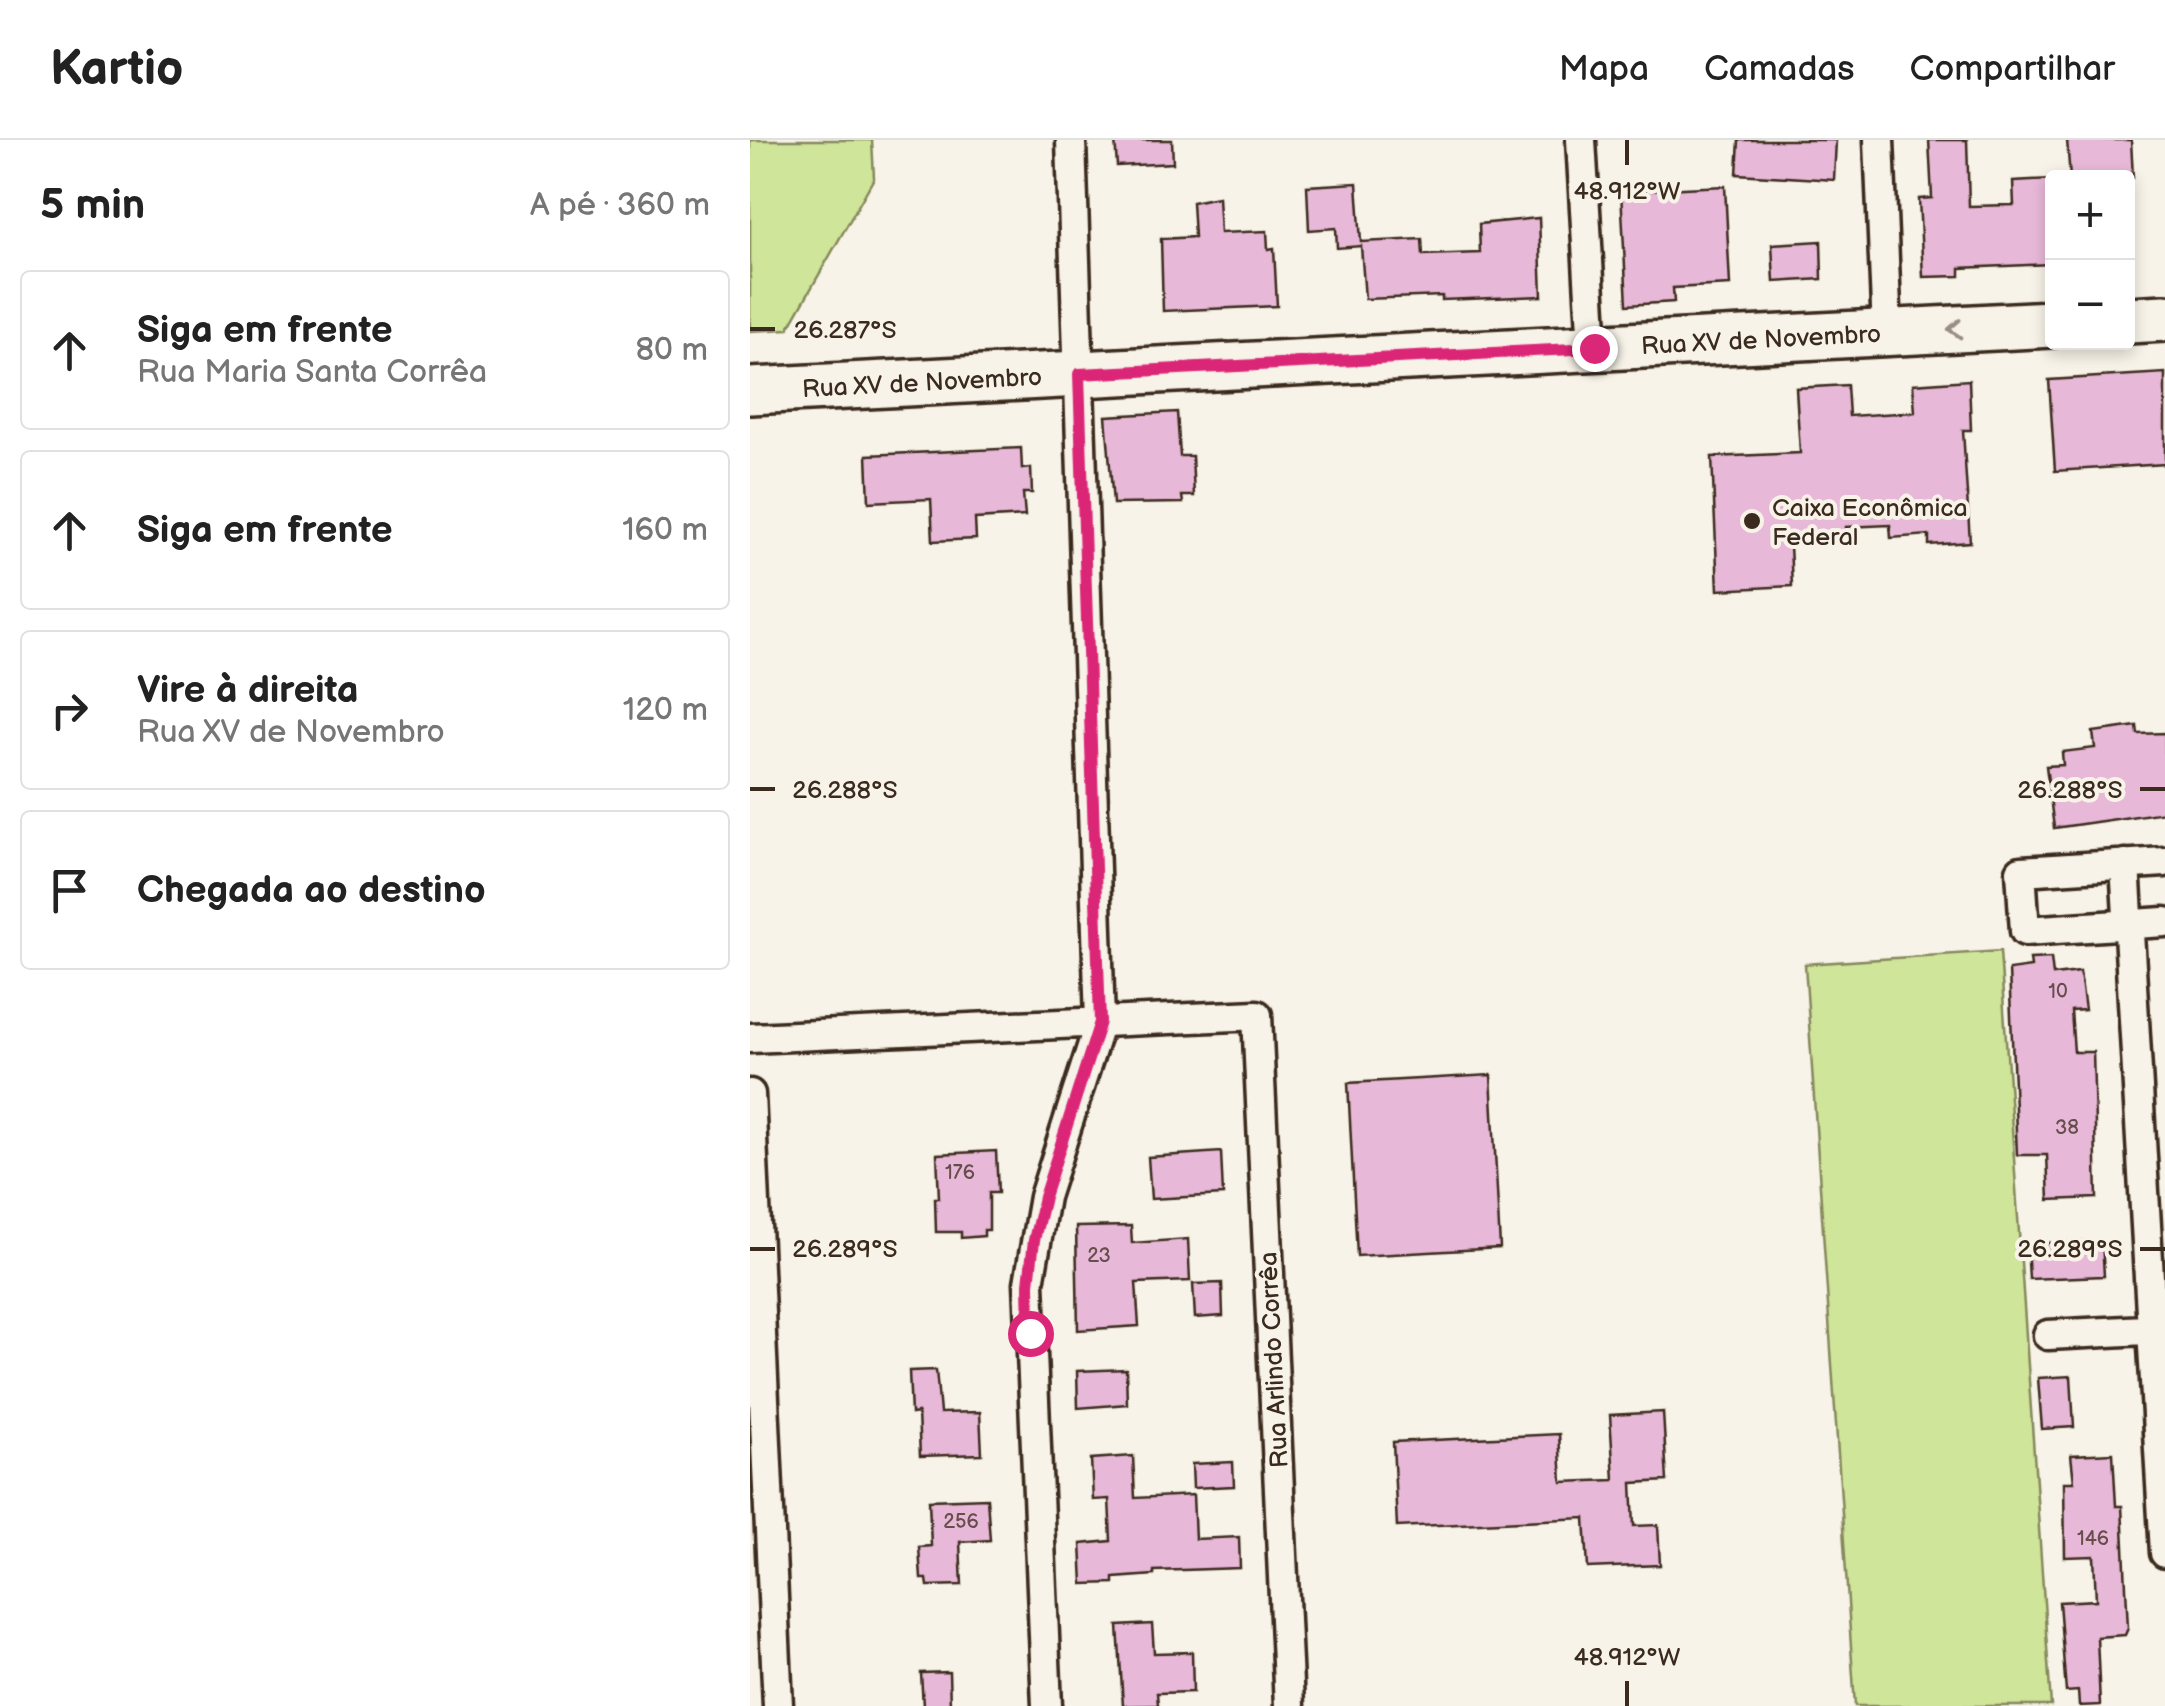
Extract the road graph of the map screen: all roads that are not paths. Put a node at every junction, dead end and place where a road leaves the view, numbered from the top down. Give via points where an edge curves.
1 (1071, 140) edge
2 (1581, 140) edge
3 (1879, 140) edge
4 (2165, 318) edge
5 (2135, 320) edge
6 (2045, 324) edge
7 (1887, 332) junction
8 (1594, 348) junction
9 (1079, 374) junction
10 (750, 391) edge
11 (2165, 862) edge
12 (2124, 864) junction
13 (2165, 922) edge
14 (2128, 924) junction
15 (1100, 1022) junction
16 (750, 1038) edge
17 (750, 1094) edge
18 (2158, 1330) edge
19 (2048, 1335) dead end
20 (2165, 1552) edge
21 (778, 1706) edge
22 (1047, 1706) edge
23 (1289, 1706) edge

1 - 9 street
2 - 8 street
3 - 7 street
4 - 5 main road
6 -> 7 main road, Rua XV de Novembro
7 - 8 main road, Rua XV de Novembro
8 - 9 main road, Rua XV de Novembro
9 - 10 main road, Rua XV de Novembro
9 - 15 street
11 - 12 street
12 - 14 street
12 - 14 street via 2021,871 2025,931
13 - 14 street
14 - 18 street
15 - 16 street
15 - 22 street via 1044,1197 1029,1284
15 - 23 street, Rua Arlindo Corrêa via 1257,1014
17 - 21 street
18 - 19 street
18 - 20 street

